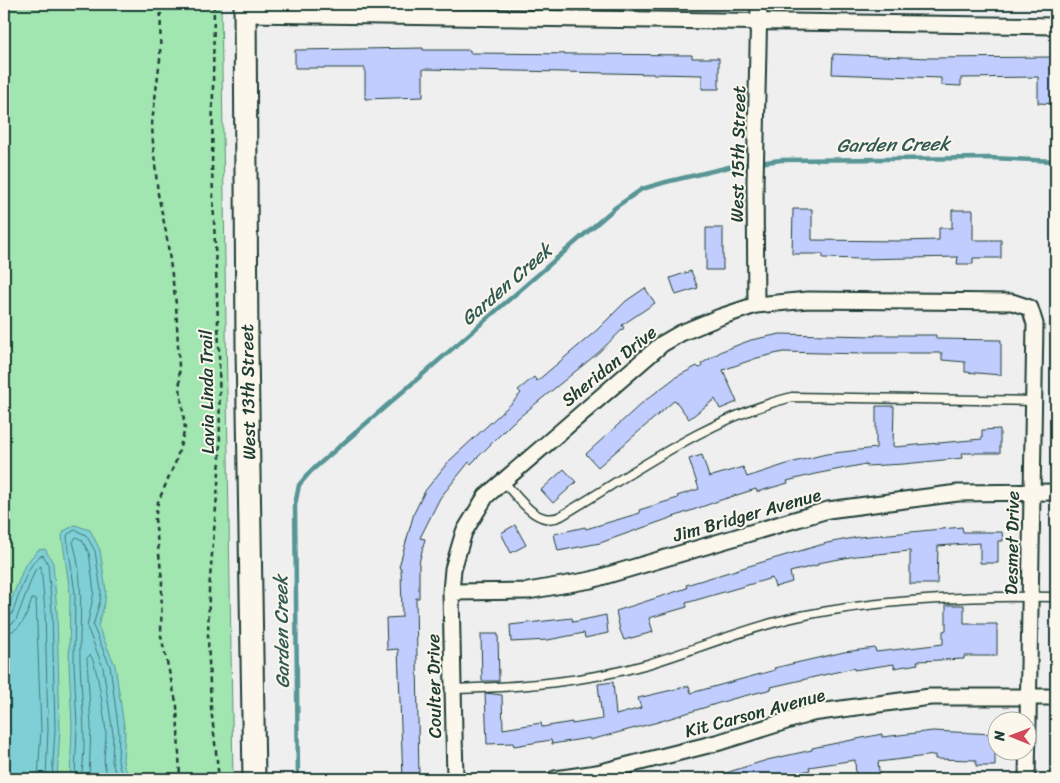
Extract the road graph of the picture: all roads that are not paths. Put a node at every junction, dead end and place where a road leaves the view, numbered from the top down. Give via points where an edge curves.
1 (759, 4) edge
2 (245, 9) edge
3 (758, 21) junction
4 (1056, 26) edge
5 (756, 305) junction
6 (1030, 308) joint
7 (1033, 401) junction
8 (502, 481) junction
9 (1031, 492) junction
10 (1056, 492) edge
11 (451, 592) junction
12 (1030, 596) junction
13 (1056, 597) edge
14 (454, 689) junction
15 (1029, 697) junction
16 (1056, 697) edge
17 (254, 779) edge
18 (455, 779) edge
19 (555, 779) edge
20 (1028, 779) edge

1 - 3 street, West 15th Street
2 - 3 street
2 - 17 main road, West 13th Street
3 - 4 street
3 - 5 street, West 15th Street
5 - 6 street, Sheridan Drive via 808,300 953,301 1012,302
5 - 8 street, Sheridan Drive via 680,333 662,344
6 - 7 street, Desmet Drive via 1035,324
7 - 8 lane via 792,397 758,406 722,421 561,516 548,520 537,516
7 - 9 street, Desmet Drive
8 - 11 street, Sheridan Drive via 486,496 464,532 453,569
9 - 10 street, Jim Bridger Avenue
9 - 11 street, Jim Bridger Avenue via 942,495 828,510 592,580 528,591
9 - 12 street, Desmet Drive
11 - 14 street, Coulter Drive
12 - 13 lane
12 - 14 lane via 891,603 797,617 606,674 504,687
12 - 15 street, Desmet Drive
14 - 18 street, Coulter Drive
15 - 16 street, Kit Carson Avenue
15 - 19 street, Kit Carson Avenue via 930,697 812,713 720,742 597,773
15 - 20 street, Desmet Drive

